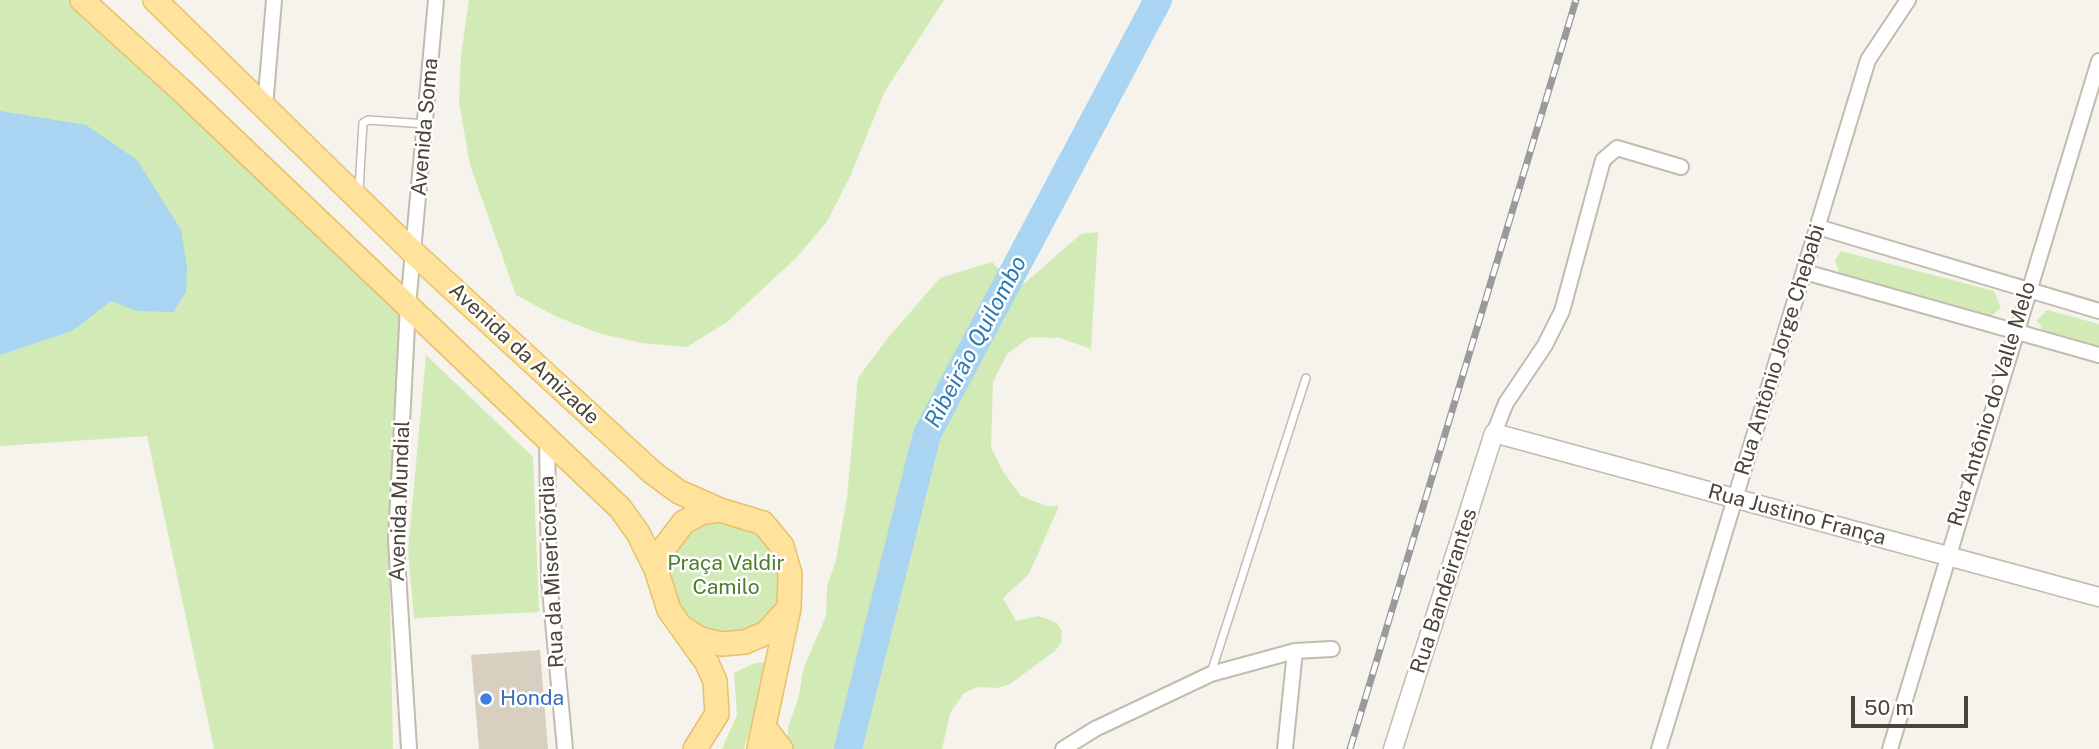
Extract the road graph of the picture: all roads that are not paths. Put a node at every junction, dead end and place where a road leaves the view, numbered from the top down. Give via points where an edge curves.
1 (82, 0) edge
2 (155, 0) edge
3 (274, 0) edge
4 (436, 0) edge
5 (1908, 0) edge
6 (2099, 61) edge
7 (265, 107) junction
8 (426, 124) junction
9 (1681, 167) dead end
10 (358, 198) junction
11 (1818, 227) junction
12 (415, 254) junction
13 (1805, 272) junction
14 (2027, 289) junction
15 (408, 306) junction
16 (2099, 311) edge
17 (2015, 330) junction
18 (2099, 355) edge
19 (1306, 378) dead end
20 (1494, 433) junction
21 (547, 437) junction
22 (1735, 498) junction
23 (720, 510) junction
24 (1946, 556) junction
25 (656, 569) junction
26 (2099, 597) edge
27 (789, 608) junction
28 (681, 626) junction
29 (1332, 649) dead end
30 (1295, 651) junction
31 (1211, 674) junction
32 (761, 738) edge
33 (409, 749) edge
34 (565, 749) edge
35 (695, 749) edge
36 (781, 749) edge
37 (1063, 749) edge
38 (1285, 749) edge
39 (1393, 749) edge
40 (1660, 749) edge
41 (1890, 749) edge

1 - 15 main road, Avenida da Amizade
2 - 7 main road, Avenida da Amizade
3 - 7 street
4 - 8 street, Avenida Soma
5 - 11 street, Rua Antônio Jorge Chebabi via 1868,60
6 - 14 street, Rua Antônio do Valle Melo
7 - 10 main road, Avenida da Amizade
8 - 10 lane via 363,123
8 - 12 street, Avenida Soma
9 - 20 street via 1617,148 1602,160 1562,311 1506,403
10 - 12 main road, Avenida da Amizade
11 - 13 street, Rua Antônio Jorge Chebabi
11 - 14 street
12 - 15 street, Avenida Mundial
12 - 23 main road, Avenida da Amizade via 653,473 678,492
13 - 17 street
13 - 22 street, Rua Antônio Jorge Chebabi
14 - 16 street
14 - 17 street, Rua Antônio do Valle Melo
15 - 21 main road, Avenida da Amizade
15 - 33 street, Avenida Mundial via 396,561
17 - 18 street
17 - 24 street, Rua Antônio do Valle Melo
19 - 31 lane
20 - 22 street, Rua Justino França
20 - 39 street, Rua Bandeirantes
21 - 25 main road, Avenida da Amizade via 620,508
21 - 34 street, Rua da Misericórdia via 550,579
22 - 24 street, Rua Justino França
22 - 40 street, Rua Antônio Jorge Chebabi
23 - 25 main road via 684,522 664,548
23 - 27 main road, Avenida da Amizade via 763,523 782,546 790,574
24 - 26 street, Rua Justino França
24 - 41 street, Rua Antônio do Valle Melo
25 - 28 main road, Avenida da Amizade via 669,610
27 - 28 main road via 766,633 745,642 711,642
27 - 32 main road, Avenida da Amizade
28 - 35 main road, Avenida da Amizade via 707,663 717,697 717,714
29 - 30 street
30 - 31 street
30 - 38 street
31 - 37 street
32 - 36 main road, Avenida da Amizade

